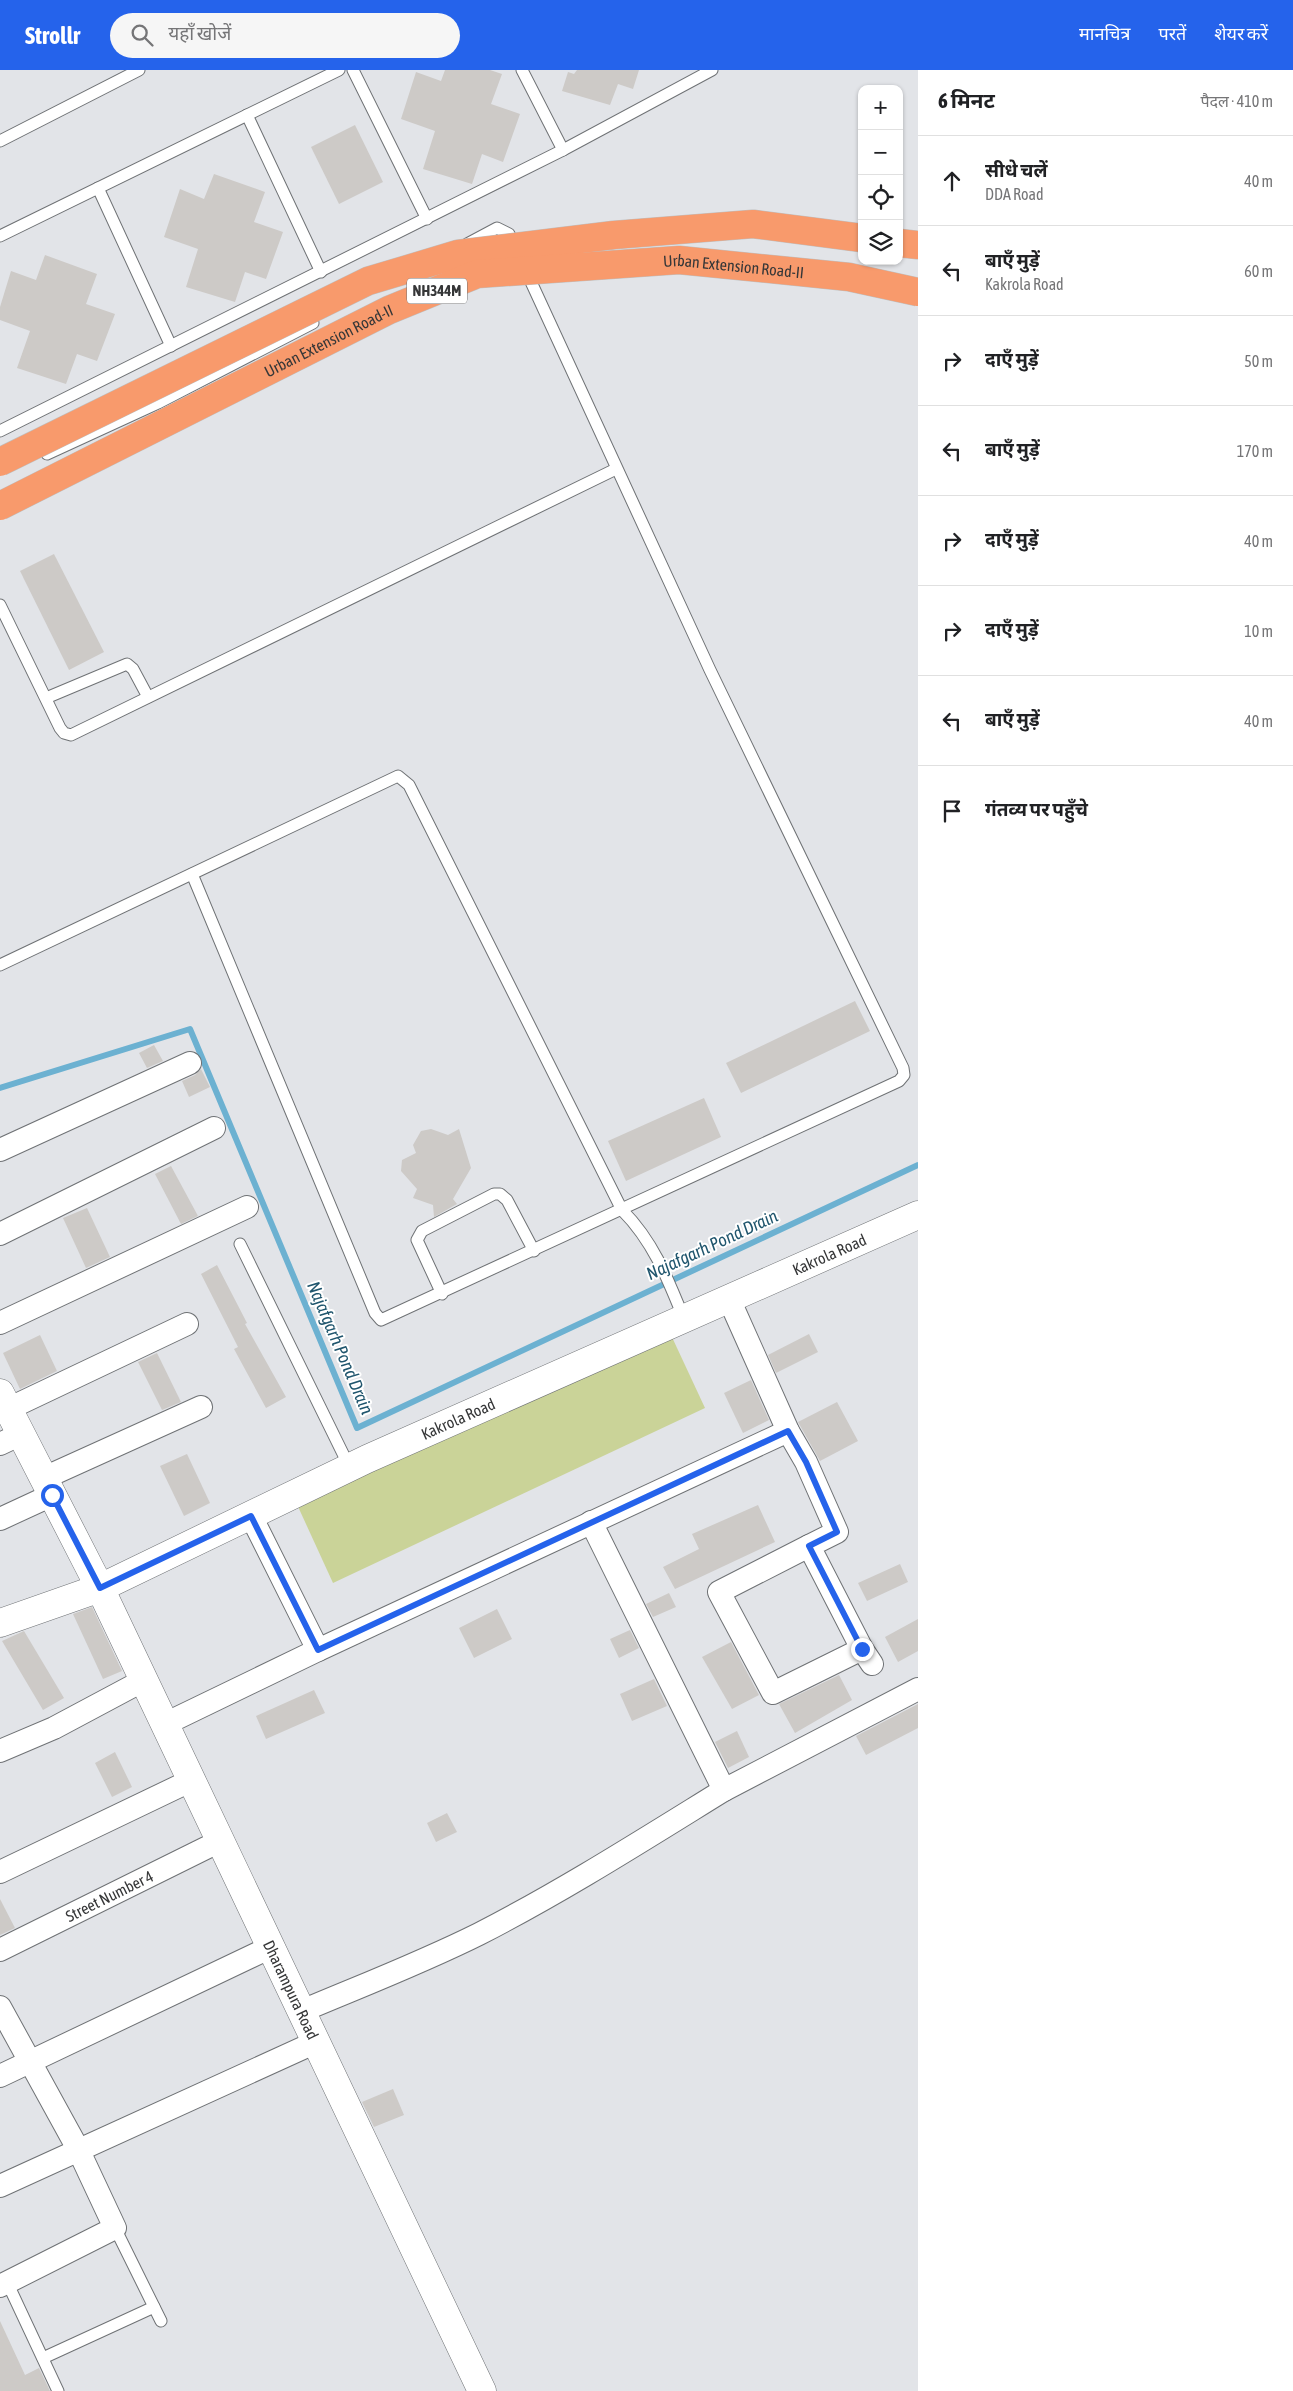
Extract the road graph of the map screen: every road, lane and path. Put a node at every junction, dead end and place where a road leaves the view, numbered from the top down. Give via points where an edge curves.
1 (139, 70) edge
2 (339, 70) edge
3 (353, 70) edge
4 (522, 70) edge
5 (711, 70) edge
6 (247, 115) junction
7 (0, 141) edge
8 (563, 150) junction
9 (98, 188) junction
10 (427, 219) junction
11 (0, 236) edge
12 (858, 237) edge
13 (903, 243) edge
14 (918, 245) edge
15 (321, 272) junction
16 (376, 291) dead end
17 (918, 292) edge
18 (323, 318) dead end
19 (171, 346) junction
20 (0, 431) edge
21 (35, 459) dead end
22 (0, 462) edge
23 (616, 469) junction
24 (0, 506) edge
25 (0, 605) edge
26 (148, 697) junction
27 (46, 698) junction
28 (192, 874) junction
29 (0, 965) edge
30 (190, 1063) dead end
31 (214, 1128) dead end
32 (0, 1150) edge
33 (246, 1208) dead end
34 (622, 1210) junction
35 (918, 1215) edge
36 (0, 1234) edge
37 (240, 1244) dead end
38 (534, 1251) junction
39 (442, 1294) junction
40 (729, 1299) junction
41 (684, 1319) junction
42 (0, 1323) edge
43 (187, 1324) dead end
44 (4, 1401) edge
45 (201, 1407) dead end
46 (788, 1431) junction
47 (11, 1439) edge
48 (350, 1468) junction
49 (48, 1487) junction
50 (251, 1516) junction
51 (0, 1519) edge
52 (591, 1522) junction
53 (809, 1546) junction
54 (100, 1588) junction
55 (0, 1623) edge
56 (318, 1650) junction
57 (144, 1680) junction
58 (918, 1689) edge
59 (165, 1724) junction
60 (0, 1751) edge
61 (192, 1780) junction
62 (724, 1790) junction
63 (220, 1841) junction
64 (0, 1872) edge
65 (271, 1948) junction
66 (0, 1950) edge
67 (0, 2007) edge
68 (302, 2012) junction
69 (316, 2042) junction
70 (30, 2061) junction
71 (0, 2076) edge
72 (78, 2149) junction
73 (0, 2186) edge
74 (115, 2228) junction
75 (4, 2284) edge
76 (154, 2307) junction
77 (161, 2321) dead end
78 (42, 2358) junction
79 (58, 2391) edge
80 (482, 2391) edge

1 - 7 lane
2 - 6 lane
3 - 10 lane
4 - 8 lane
5 - 8 lane
6 - 9 lane
6 - 15 lane
8 - 10 lane
9 - 11 lane
9 - 19 lane
10 - 15 lane
12 - 22 highway, Urban Extension Road-II / NH344M, bridge via 753,224 614,235 458,254 368,281
13 - 14 highway
15 - 19 lane
16 - 23 lane via 497,228 505,230
17 - 24 highway, Urban Extension Road-II / NH344M, bridge via 849,277 679,260 477,274 389,310
18 - 21 lane via 158,402
19 - 20 lane
23 - 26 lane
23 - 34 lane via 903,1068 904,1076
25 - 27 lane
26 - 27 lane via 127,664
26 - 27 lane via 71,734 64,733
28 - 29 lane
28 - 34 lane via 386,781 398,776 405,781
28 - 39 lane via 375,1313 381,1320 388,1319
30 - 32 street
31 - 36 street
33 - 42 street
34 - 38 lane
34 - 41 lane via 636,1224 659,1260
35 - 40 street, Kakrola Road
37 - 48 lane
38 - 39 lane
38 - 39 lane via 507,1200 500,1194 494,1194 418,1236 416,1240
40 - 41 street, Kakrola Road
40 - 46 street
41 - 48 street, Kakrola Road
43 - 44 street
44 - 47 street, Dharampura Road
45 - 49 street
46 - 52 street
46 - 53 street via 806,1462 837,1532
47 - 49 street, Dharampura Road
48 - 50 street, Kakrola Road
49 - 51 street
49 - 54 street, Dharampura Road
50 - 54 street, Kakrola Road
50 - 56 street
52 - 56 street
52 - 62 street
53 - 53 street via 867,1656 773,1693 719,1592
54 - 55 street, Kakrola Road
54 - 57 street, Dharampura Road
56 - 59 street
57 - 59 street, Dharampura Road
57 - 60 street via 54,1728
58 - 62 street
59 - 61 street, Dharampura Road
61 - 63 street, Dharampura Road
61 - 64 street
62 - 68 street via 545,1899 435,1955
63 - 65 street, Dharampura Road
63 - 66 street, Street Number 4
65 - 68 street, Dharampura Road
65 - 70 street
67 - 70 street
68 - 69 street, Dharampura Road
69 - 72 street
69 - 80 street, Dharampura Road
70 - 71 street
70 - 72 street
72 - 73 street
72 - 74 street
74 - 75 street
74 - 76 lane
75 - 78 lane
76 - 77 lane
76 - 78 lane
78 - 79 lane

